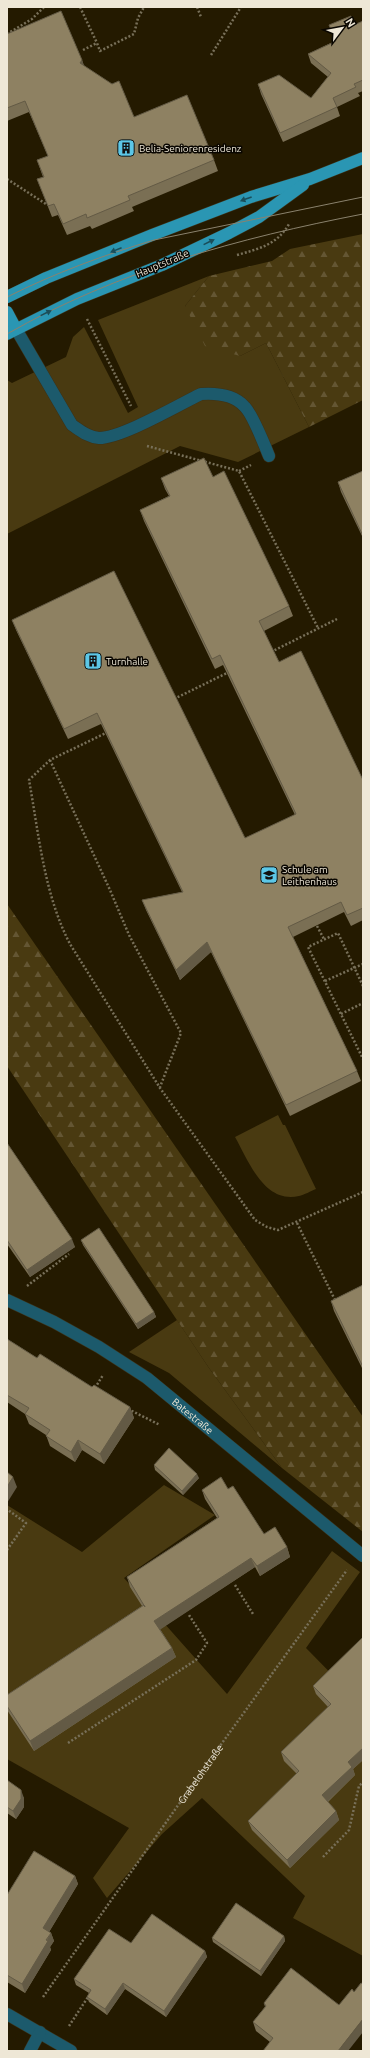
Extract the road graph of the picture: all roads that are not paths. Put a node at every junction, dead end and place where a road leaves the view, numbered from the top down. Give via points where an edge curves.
1 (363, 158) edge
2 (310, 179) junction
3 (7, 297) edge
4 (7, 312) edge
5 (11, 331) edge
6 (269, 456) dead end
7 (11, 1301) edge
8 (362, 1555) edge
9 (7, 2014) edge
10 (40, 2032) junction
11 (30, 2051) edge
12 (71, 2051) edge

1 - 2 main road, Hauptstraße
2 -> 3 main road, Hauptstraße via 251,197 152,235
5 -> 2 main road, Hauptstraße via 77,299 162,265 259,217
4 - 5 main road
5 - 6 street via 72,425 86,435 100,438 136,426 201,394 214,393 229,396 245,406
7 - 8 street, Batestraße via 93,1344 147,1378
9 - 10 street
10 - 11 street
10 - 12 street

